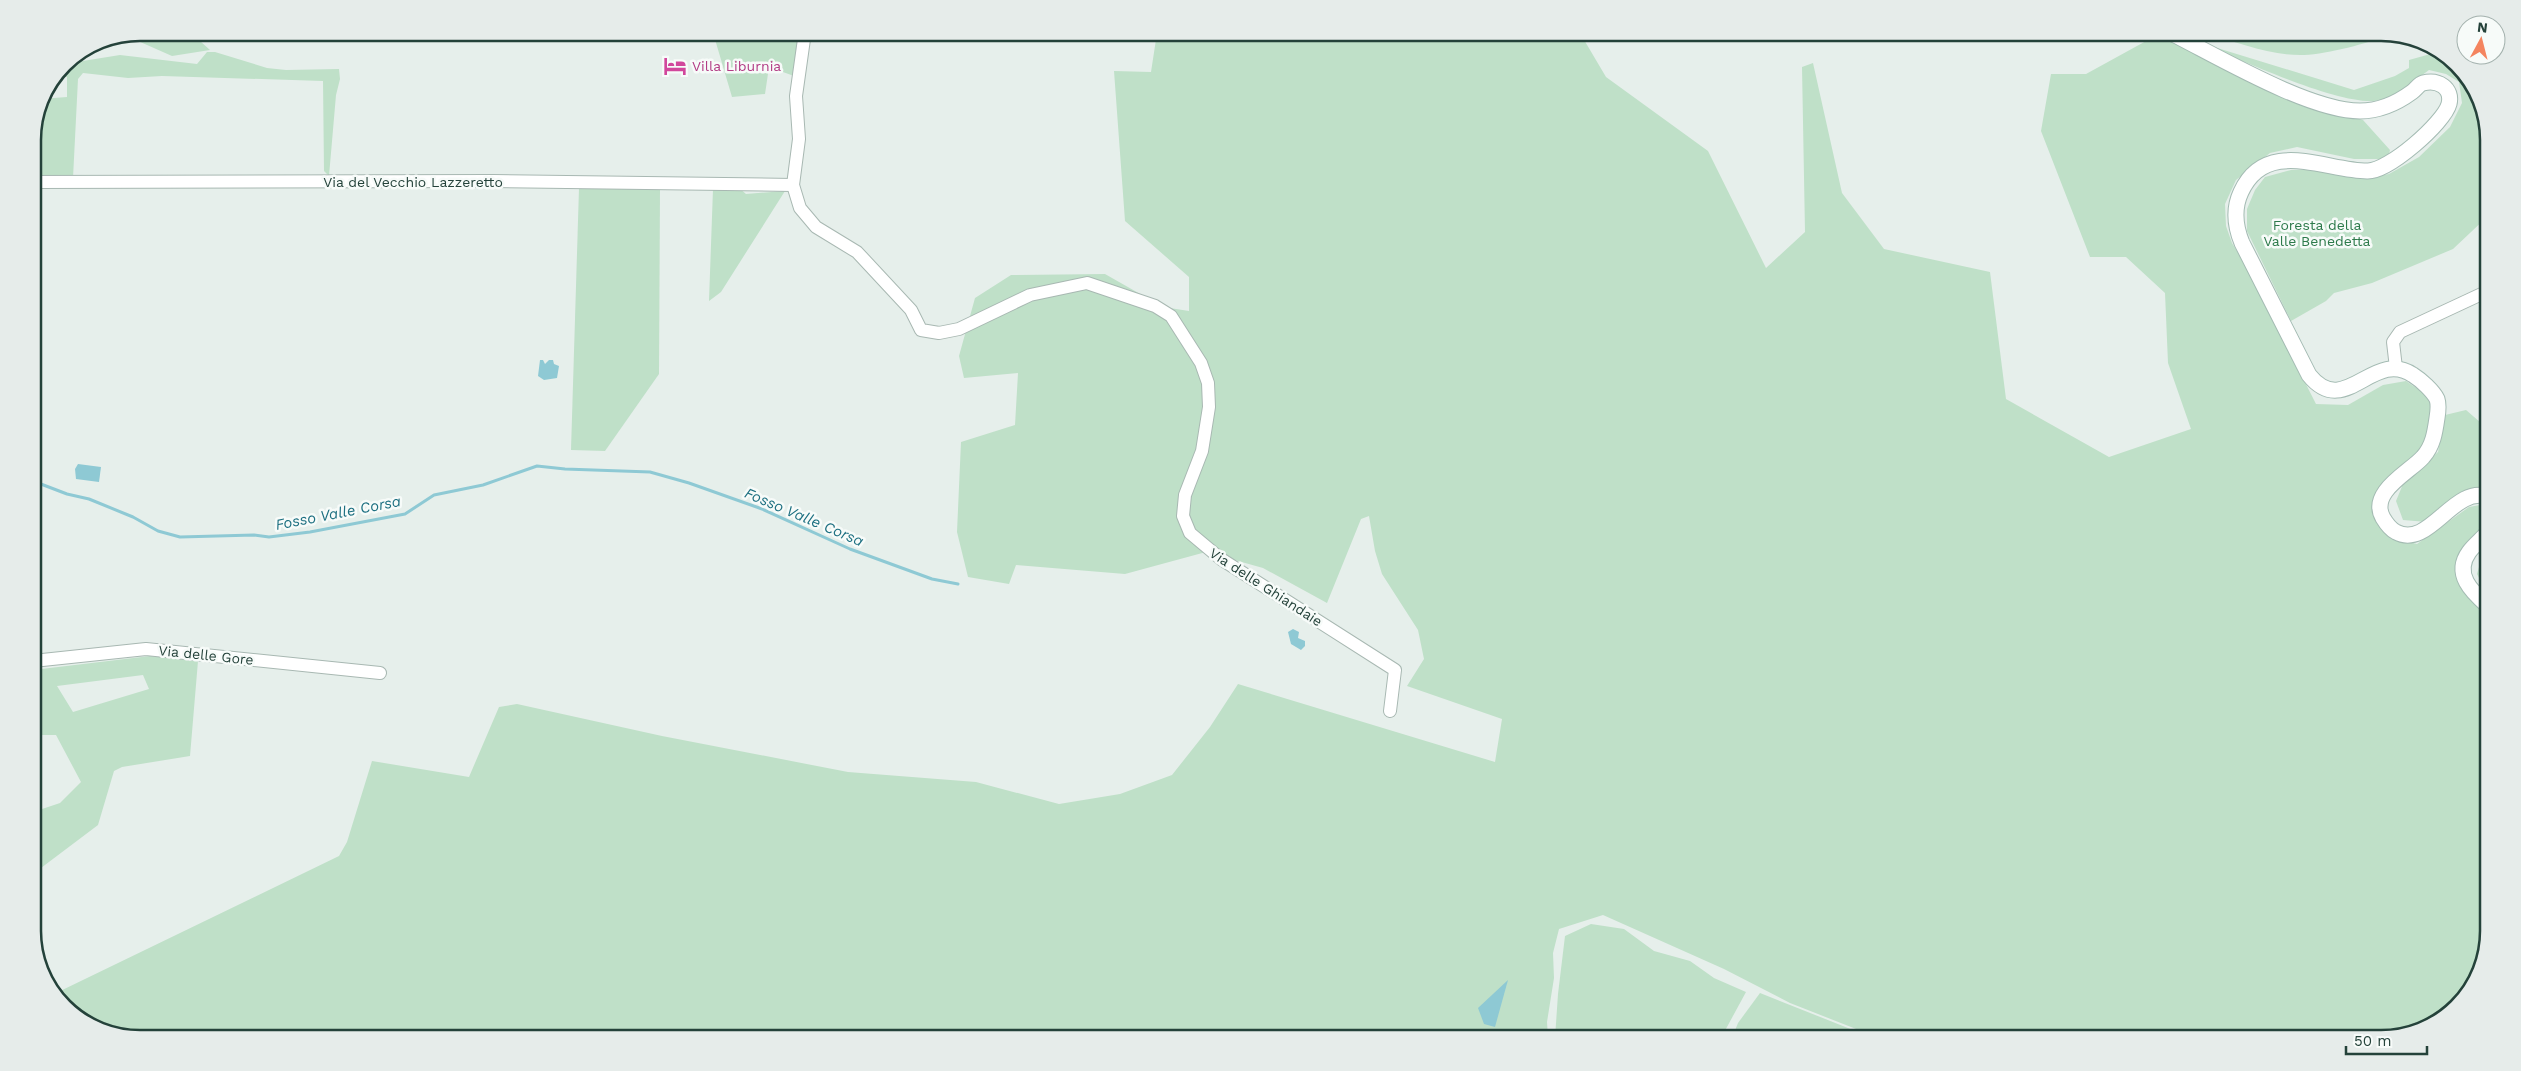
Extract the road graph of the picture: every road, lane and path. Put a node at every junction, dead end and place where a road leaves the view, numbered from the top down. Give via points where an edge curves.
1 (804, 41) edge
2 (2187, 41) edge
3 (41, 182) edge
4 (793, 185) junction
5 (2480, 295) edge
6 (2396, 368) junction
7 (2480, 496) edge
8 (2480, 540) edge
9 (2480, 598) edge
10 (41, 660) edge
11 (380, 673) dead end
12 (1390, 711) dead end

1 - 4 street, Via delle Ghiandaie via 796,96 799,139
2 - 6 main road via 2289,92 2337,108 2377,109 2392,104 2421,83 2430,82 2447,88 2450,102 2443,116 2390,164 2368,172 2299,160 2273,163 2252,176 2243,187 2236,207 2242,243 2316,384 2341,391 2385,368
3 - 4 street, Via del Vecchio Lazzeretto via 493,181
4 - 12 street, Via delle Ghiandaie via 800,208 816,227 857,252 911,310 920,330 939,333 960,329 1030,295 1087,283 1154,306 1171,316 1201,363 1208,383 1209,407 1202,451 1186,495 1183,516 1190,533 1221,559 1395,670
5 - 6 street via 2400,332 2393,342
6 - 7 main road via 2420,379 2437,400 2438,409 2430,447 2385,493 2380,508 2385,521 2397,532 2414,534 2440,519 2470,495
8 - 9 main road via 2467,554 2463,578
10 - 11 street, Via delle Gore via 146,649

